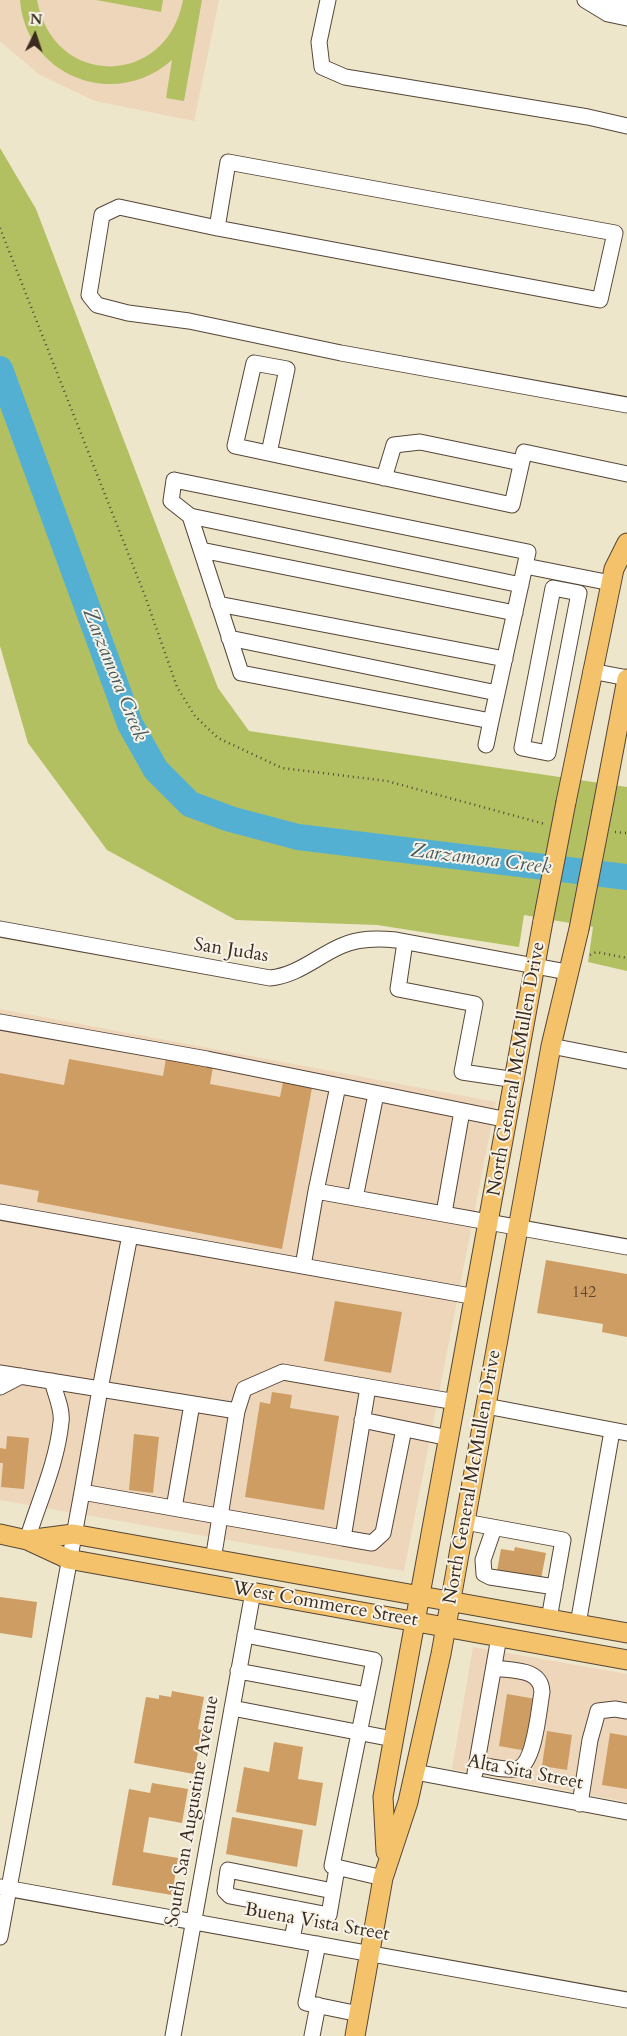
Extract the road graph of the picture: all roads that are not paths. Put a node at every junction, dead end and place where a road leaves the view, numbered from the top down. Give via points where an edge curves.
1 (328, 0) edge
2 (588, 2) edge
3 (627, 5) edge
4 (627, 18) edge
5 (627, 126) edge
6 (217, 228) junction
7 (620, 248) edge
8 (627, 405) edge
9 (269, 453) junction
10 (521, 463) junction
11 (627, 474) edge
12 (384, 478) junction
13 (190, 516) junction
14 (627, 543) edge
15 (200, 550) junction
16 (525, 566) junction
17 (578, 577) junction
18 (611, 583) junction
19 (521, 584) junction
20 (573, 592) junction
21 (218, 604) junction
22 (515, 613) junction
23 (229, 638) junction
24 (505, 659) junction
25 (591, 671) junction
26 (627, 678) edge
27 (497, 693) junction
28 (491, 721) junction
29 (486, 745) dead end
30 (0, 929) edge
31 (405, 942) junction
32 (535, 966) junction
33 (567, 972) junction
34 (0, 1022) edge
35 (551, 1046) junction
36 (627, 1060) edge
37 (516, 1080) junction
38 (338, 1086) junction
39 (376, 1094) junction
40 (462, 1111) junction
41 (508, 1120) junction
42 (316, 1192) junction
43 (355, 1198) junction
44 (0, 1212) edge
45 (444, 1213) junction
46 (490, 1221) junction
47 (518, 1226) junction
48 (130, 1235) junction
49 (627, 1246) edge
50 (303, 1266) junction
51 (476, 1297) junction
52 (0, 1372) edge
53 (21, 1376) junction
54 (52, 1381) junction
55 (0, 1387) edge
56 (368, 1387) junction
57 (100, 1389) junction
58 (456, 1402) junction
59 (192, 1404) junction
60 (486, 1406) junction
61 (237, 1411) junction
62 (362, 1420) junction
63 (404, 1429) junction
64 (619, 1432) edge
65 (449, 1438) junction
66 (82, 1492) junction
67 (174, 1508) junction
68 (220, 1516) junction
69 (465, 1522) junction
70 (494, 1528) junction
71 (0, 1534) edge
72 (73, 1534) junction
73 (344, 1538) junction
74 (27, 1540) junction
75 (68, 1559) junction
76 (213, 1560) junction
77 (554, 1587) junction
78 (253, 1592) junction
79 (420, 1598) junction
80 (450, 1603) junction
81 (549, 1619) junction
82 (416, 1622) junction
83 (578, 1624) junction
84 (446, 1627) junction
85 (627, 1633) edge
86 (245, 1635) junction
87 (499, 1637) junction
88 (627, 1660) edge
89 (494, 1668) junction
90 (238, 1671) junction
91 (367, 1695) junction
92 (232, 1708) junction
93 (627, 1711) edge
94 (359, 1732) junction
95 (394, 1739) junction
96 (477, 1764) junction
97 (415, 1772) junction
98 (474, 1784) junction
99 (580, 1804) junction
100 (627, 1812) edge
101 (205, 1866) junction
102 (337, 1868) junction
103 (385, 1869) junction
104 (228, 1870) junction
105 (4, 1887) edge
106 (333, 1891) junction
107 (298, 1909) junction
108 (194, 1922) junction
109 (0, 1937) edge
110 (292, 1939) junction
111 (318, 1944) junction
112 (370, 1953) junction
113 (627, 2000) edge
114 (318, 2005) junction
115 (359, 2014) junction
116 (173, 2036) edge
117 (312, 2036) edge
118 (355, 2036) edge

1 - 5 street via 319,42 322,67 345,77
2 - 3 street
2 - 4 street via 608,14
6 - 7 street via 600,300
6 - 7 street via 228,162 615,233
6 - 8 street via 119,207 102,216 89,295 97,305 128,313 188,321 341,353
9 - 9 street via 235,446 254,363 287,369
9 - 12 street
10 - 11 street via 524,452
10 - 12 street via 420,442 394,445
10 - 12 street via 512,505
13 - 15 street
13 - 16 street via 171,501 174,480 528,552
13 - 19 street
14 - 18 main road, North General McMullen Drive via 614,568
15 - 21 street
15 - 22 street
16 - 17 street
16 - 19 street
17 - 18 street
17 - 20 street
18 - 25 main road, North General McMullen Drive
19 - 22 street
20 - 20 street via 553,588 522,748 548,754 579,593
21 - 23 street
21 - 24 street
22 - 24 street
23 - 27 street
23 - 28 street via 241,673
24 - 27 street
25 - 26 street
25 - 32 main road, North General McMullen Drive, bridge
26 - 33 main road, North General McMullen Drive, bridge via 579,929
27 - 28 street
28 - 29 street
30 - 31 street, San Judas via 270,978 298,971 357,940 376,938
31 - 32 street, San Judas
31 - 37 street via 398,989 475,1004 462,1072
32 - 33 street, San Judas
32 - 37 main road, North General McMullen Drive
33 - 35 main road, North General McMullen Drive
34 - 38 street
35 - 36 street
35 - 47 main road, North General McMullen Drive
37 - 41 main road, North General McMullen Drive
38 - 39 street
38 - 42 street
39 - 40 street
39 - 43 street
40 - 41 street
40 - 45 street
41 - 46 main road, North General McMullen Drive
42 - 43 street
42 - 50 street
43 - 45 street
44 - 48 street
45 - 46 street
46 - 47 street
46 - 51 main road, North General McMullen Drive
47 - 49 street
47 - 60 main road, North General McMullen Drive
48 - 50 street
48 - 57 street
50 - 51 street
51 - 58 main road, North General McMullen Drive
52 - 53 street
53 - 54 street
53 - 55 street
54 - 57 street
54 - 74 street via 62,1421 46,1490 38,1502
56 - 58 street
56 - 61 street via 283,1372 244,1389
56 - 62 street
57 - 59 street
57 - 66 street
58 - 65 main road, North General McMullen Drive
59 - 61 street
59 - 67 street
60 - 64 street
60 - 69 main road, North General McMullen Drive
61 - 68 street
62 - 63 street
62 - 73 street
63 - 65 street
63 - 73 street via 384,1533 372,1543
64 - 83 street
65 - 79 main road, North General McMullen Drive
66 - 67 street
66 - 72 street
67 - 68 street
68 - 73 street
68 - 76 street
69 - 70 street
69 - 80 main road, North General McMullen Drive
70 - 77 street via 563,1540
70 - 77 street via 483,1560 484,1574
71 - 74 main road, West Commerce Street
72 - 74 main road, West Commerce Street
72 - 75 street
72 - 76 main road, West Commerce Street
74 - 75 main road, West Commerce Street
75 - 78 main road, West Commerce Street
75 - 105 street
76 - 79 main road, West Commerce Street
77 - 81 street
78 - 82 main road, West Commerce Street
78 - 86 street, South San Augustine Avenue
79 - 80 main road, West Commerce Street
79 - 82 main road, North General McMullen Drive
80 - 81 main road, West Commerce Street
80 - 84 main road, North General McMullen Drive
81 - 83 main road, West Commerce Street
82 - 84 main road, West Commerce Street
82 - 95 main road, North General McMullen Drive
83 - 85 main road, West Commerce Street
84 - 87 main road, West Commerce Street
84 - 97 main road, North General McMullen Drive
86 - 90 street, South San Augustine Avenue
86 - 91 street via 374,1660
87 - 88 main road, West Commerce Street
87 - 89 street
89 - 96 street
89 - 96 street via 534,1674 542,1682 542,1692 526,1762 520,1768 512,1769
90 - 91 street
90 - 92 street, South San Augustine Avenue
91 - 94 street
92 - 94 street
92 - 101 street, South San Augustine Avenue
93 - 99 street via 598,1711
94 - 95 street
94 - 102 street via 332,1866
95 - 103 main road, North General McMullen Drive via 383,1796
96 - 98 street
97 - 98 street, Alta Sita Street
97 - 103 main road, North General McMullen Drive
98 - 99 street, Alta Sita Street
99 - 100 street, Alta Sita Street
101 - 104 street
101 - 108 street, South San Augustine Avenue
102 - 103 street
102 - 106 street
103 - 112 main road
104 - 106 street
104 - 107 street via 225,1891 230,1896
105 - 108 street, Buena Vista Street
105 - 109 street
106 - 107 street via 329,1915
107 - 110 street
108 - 110 street, Buena Vista Street
108 - 116 street, South San Augustine Avenue
110 - 111 street, Buena Vista Street
111 - 112 street, Buena Vista Street
111 - 114 street via 306,2003
112 - 113 street, Buena Vista Street
112 - 115 main road
114 - 115 street
114 - 117 street
115 - 118 main road

